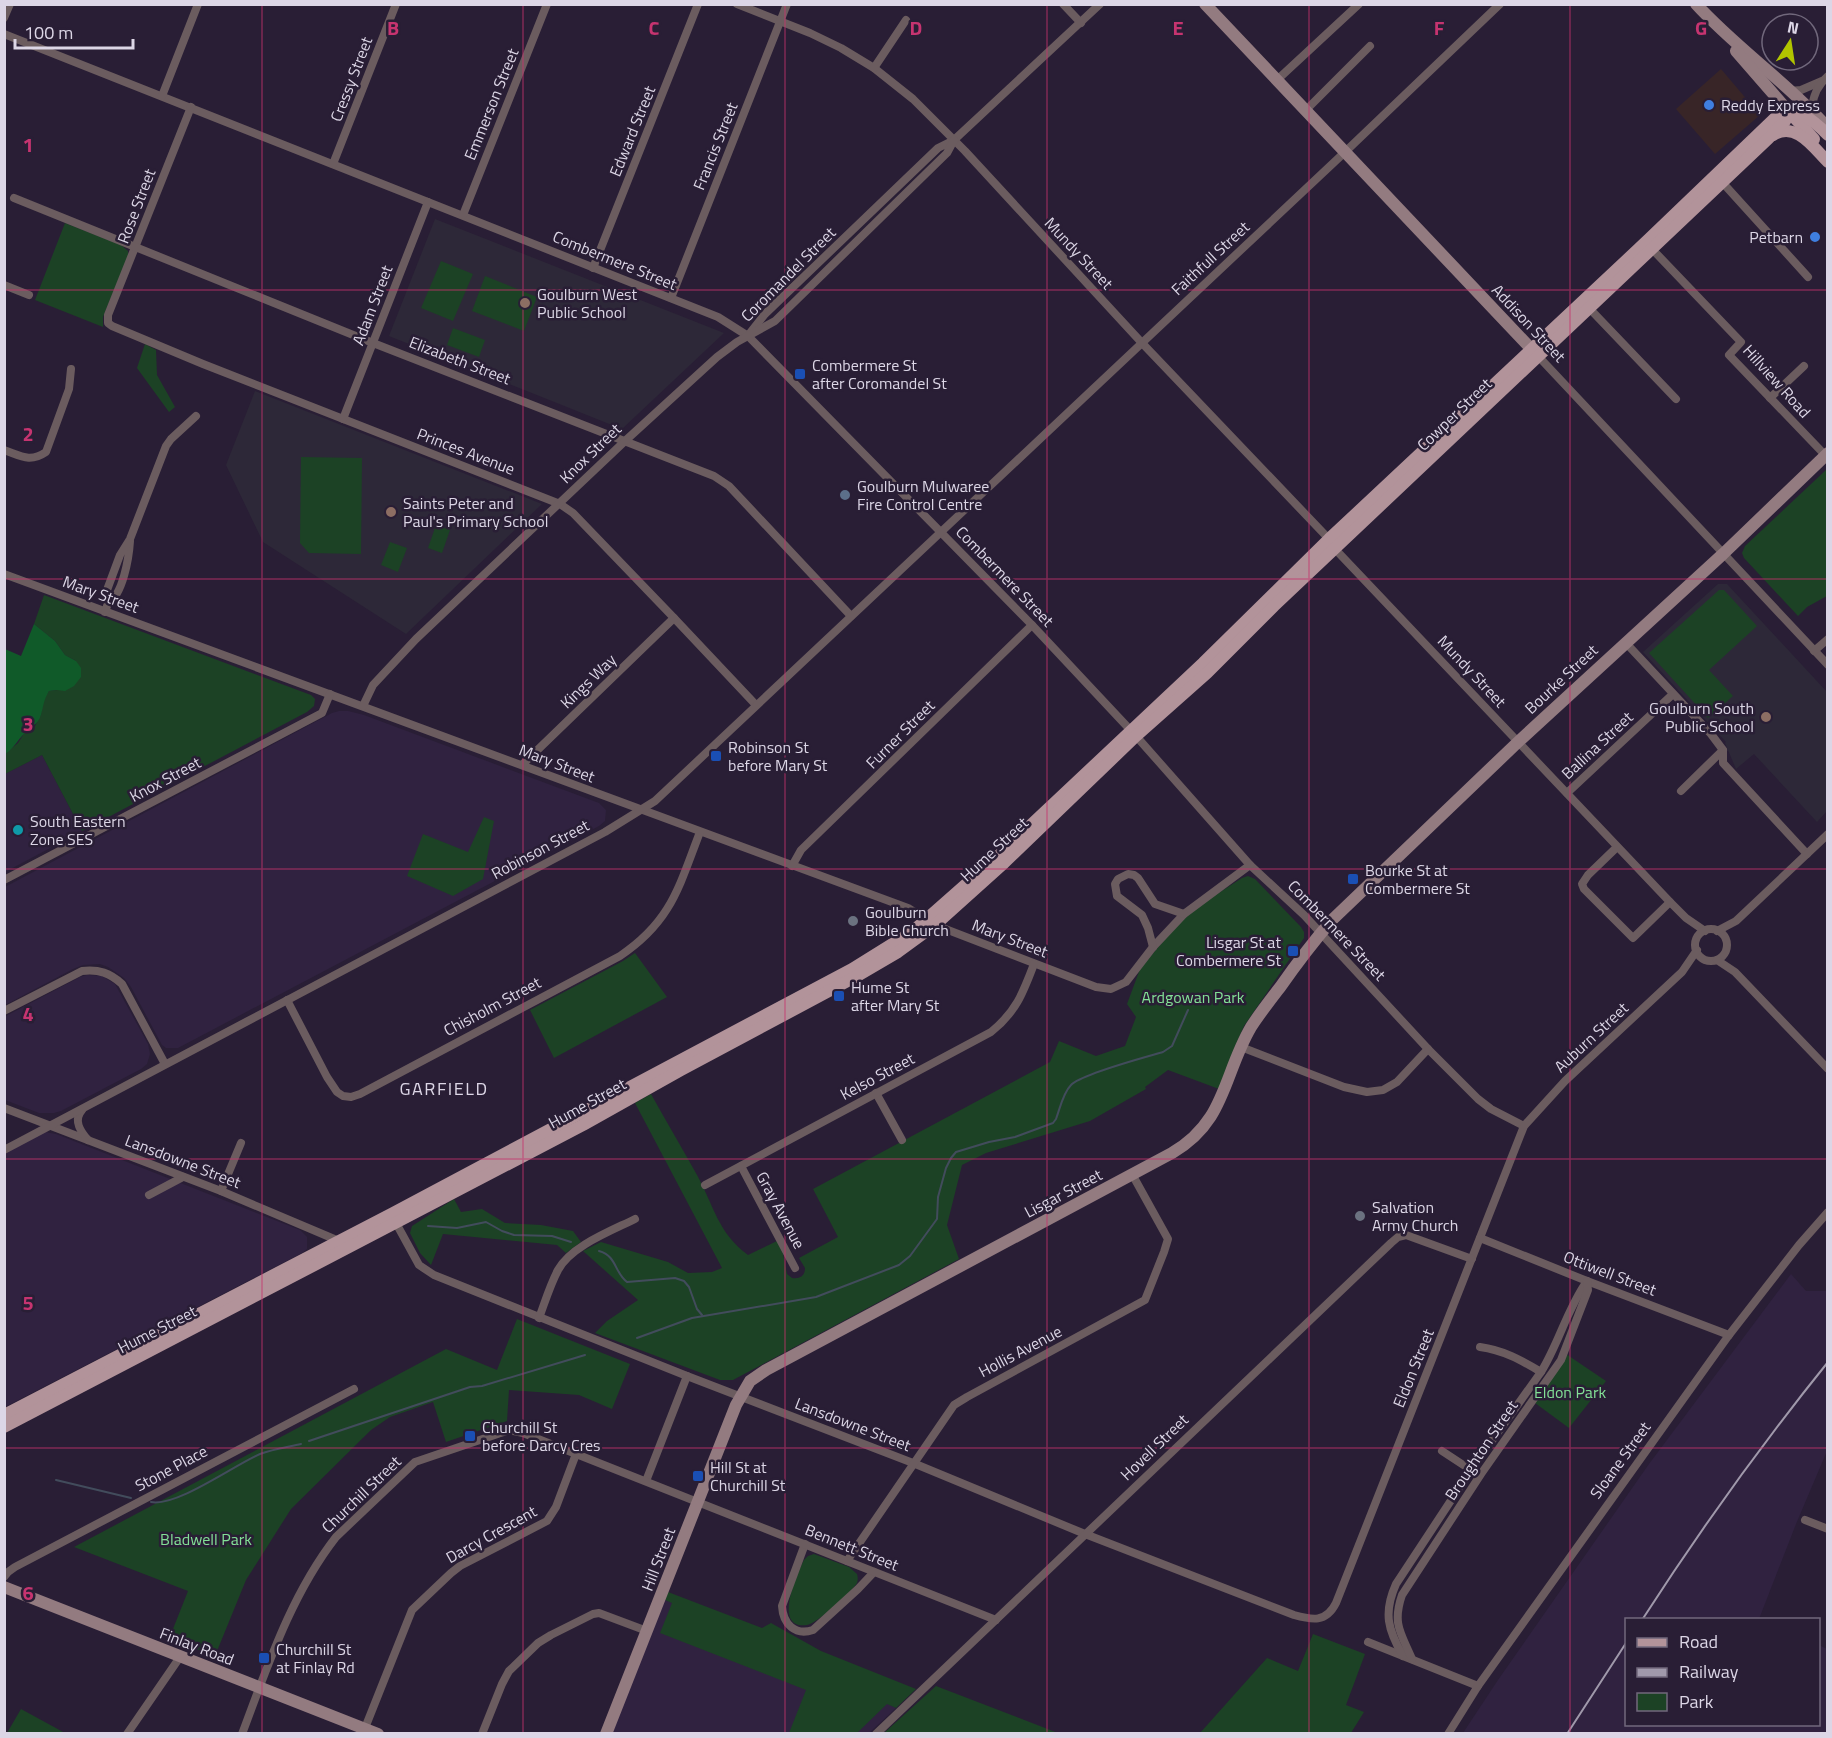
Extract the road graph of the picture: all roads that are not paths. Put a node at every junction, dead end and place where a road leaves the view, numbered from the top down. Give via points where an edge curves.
1 (10, 4) edge
2 (198, 4) edge
3 (396, 4) edge
4 (547, 4) edge
5 (698, 4) edge
6 (737, 4) edge
7 (787, 4) edge
8 (1064, 4) edge
9 (1100, 4) edge
10 (1205, 4) edge
11 (1359, 4) edge
12 (1500, 4) edge
13 (1699, 5) edge
14 (4, 18) edge
15 (906, 20) dead end
16 (781, 22) junction
17 (1081, 23) junction
18 (1724, 33) junction
19 (4, 34) edge
20 (1370, 46) dead end
21 (1748, 54) junction
22 (874, 68) junction
23 (1824, 79) edge
24 (1277, 80) junction
25 (1760, 80) junction
26 (1789, 91) junction
27 (162, 96) junction
28 (190, 107) junction
29 (1305, 111) junction
30 (1789, 112) junction
31 (1813, 112) junction
32 (1827, 128) edge
33 (1766, 134) junction
34 (1827, 135) edge
35 (954, 140) junction
36 (1345, 152) junction
37 (1827, 154) edge
38 (1827, 162) edge
39 (333, 164) junction
40 (1722, 182) junction
41 (897, 187) junction
42 (905, 194) junction
43 (14, 198) dead end
44 (428, 202) junction
45 (463, 215) junction
46 (854, 229) junction
47 (862, 236) junction
48 (136, 247) junction
49 (1652, 249) junction
50 (593, 268) junction
51 (809, 272) junction
52 (1808, 277) dead end
53 (817, 280) junction
54 (4, 285) edge
55 (29, 295) dead end
56 (671, 298) junction
57 (1589, 308) junction
58 (108, 315) joint
59 (748, 336) junction
60 (373, 343) junction
61 (1142, 343) junction
62 (1535, 353) junction
63 (1804, 366) dead end
64 (71, 369) dead end
65 (1770, 398) junction
66 (1676, 399) dead end
67 (196, 416) dead end
68 (343, 419) junction
69 (625, 441) junction
70 (4, 450) edge
71 (1826, 454) edge
72 (560, 504) junction
73 (941, 532) junction
74 (1332, 544) junction
75 (1723, 554) junction
76 (4, 574) edge
77 (106, 607) junction
78 (851, 616) junction
79 (674, 618) junction
80 (1032, 625) junction
81 (1827, 639) edge
82 (1625, 642) junction
83 (1814, 651) junction
84 (1827, 665) edge
85 (330, 694) junction
86 (1673, 694) junction
87 (363, 705) junction
88 (756, 705) junction
89 (1134, 733) junction
90 (1518, 742) junction
91 (1723, 750) junction
92 (522, 765) junction
93 (1681, 791) dead end
94 (1567, 793) junction
95 (640, 811) junction
96 (700, 832) junction
97 (1827, 834) edge
98 (1617, 846) junction
99 (1807, 854) junction
100 (1250, 865) junction
101 (792, 866) junction
102 (4, 880) edge
103 (1670, 902) junction
104 (1184, 914) junction
105 (1686, 918) junction
106 (1736, 921) junction
107 (931, 922) junction
108 (1717, 930) junction
109 (1705, 931) junction
110 (1320, 933) junction
111 (1726, 939) junction
112 (1696, 940) junction
113 (1153, 947) junction
114 (1696, 950) junction
115 (1725, 952) junction
116 (1705, 959) junction
117 (1717, 960) junction
118 (1034, 964) junction
119 (1682, 972) junction
120 (1735, 972) junction
121 (287, 1000) junction
122 (4, 1011) edge
123 (1241, 1047) junction
124 (1428, 1049) junction
125 (165, 1064) junction
126 (1827, 1069) edge
127 (876, 1093) junction
128 (90, 1104) junction
129 (4, 1108) edge
130 (48, 1126) junction
131 (1524, 1126) junction
132 (88, 1140) junction
133 (902, 1140) dead end
134 (240, 1143) dead end
135 (4, 1150) edge
136 (741, 1167) junction
137 (1132, 1174) junction
138 (183, 1177) junction
139 (705, 1185) dead end
140 (221, 1191) junction
141 (149, 1196) dead end
142 (1827, 1212) edge
143 (635, 1219) dead end
144 (396, 1223) junction
145 (1480, 1238) junction
146 (342, 1246) junction
147 (1472, 1259) junction
148 (795, 1268) dead end
149 (1587, 1281) junction
150 (539, 1318) junction
151 (1729, 1335) junction
152 (1480, 1347) dead end
153 (1541, 1372) junction
154 (687, 1376) junction
155 (354, 1389) dead end
156 (740, 1397) junction
157 (4, 1415) edge
158 (4, 1427) edge
159 (1442, 1451) dead end
160 (576, 1454) junction
161 (914, 1464) junction
162 (1470, 1470) junction
163 (646, 1481) junction
164 (698, 1502) junction
165 (1805, 1520) dead end
166 (1827, 1529) edge
167 (1085, 1534) junction
168 (805, 1544) junction
169 (847, 1561) junction
170 (874, 1572) junction
171 (4, 1577) edge
172 (4, 1587) edge
173 (1324, 1617) joint
174 (996, 1620) junction
175 (647, 1630) junction
176 (1368, 1642) dead end
177 (180, 1657) junction
178 (1408, 1658) junction
179 (1478, 1686) junction
180 (260, 1688) junction
181 (365, 1728) junction
182 (127, 1734) edge
183 (242, 1734) edge
184 (378, 1734) edge
185 (482, 1734) edge
186 (606, 1734) edge
187 (876, 1734) edge
188 (1448, 1734) edge

1 - 14 street
2 - 27 street
3 - 39 street, Cressy Street
4 - 45 street, Emmerson Street
5 - 50 street, Edward Street
6 - 16 street, Mundy Street
7 - 16 street, Francis Street
8 - 17 street
9 - 17 street, Coromandel Street
10 - 24 street, Addison Street
11 - 24 street
12 - 36 street, Faithfull Street
13 - 18 street
15 - 22 street
16 - 22 street, Mundy Street via 841,48
16 - 56 street, Francis Street
17 - 35 street, Coromandel Street
18 - 21 street
18 - 25 street
19 - 27 street, Combermere Street
20 - 29 street
21 - 26 street
21 - 30 street via 1785,98
22 - 35 street, Mundy Street via 913,99
23 - 26 street
23 - 31 street via 1813,100
24 - 29 street, Addison Street
25 - 30 street
25 - 33 street via 1772,106
26 - 31 street
27 - 28 street, Combermere Street
28 - 39 street, Combermere Street
28 - 48 street, Rose Street
29 - 36 street, Addison Street
30 - 33 main road, Cowper Street via 1783,123
30 - 34 main road via 1807,117
30 - 37 main road
31 - 32 street
33 - 38 main road via 1794,132
33 - 40 main road, Cowper Street
33 - 62 main road, Cowper Street
35 - 41 street, Coromandel Street via 938,148
35 - 42 street, Coromandel Street via 947,153
35 - 61 street, Mundy Street
36 - 61 street, Faithfull Street
36 - 62 street, Addison Street
39 - 44 street, Combermere Street
40 - 49 main road, Cowper Street
40 - 52 street
41 - 42 street
41 - 46 street, Coromandel Street
42 - 47 street, Coromandel Street
43 - 48 street, Elizabeth Street
44 - 45 street, Combermere Street
44 - 60 street, Adam Street
45 - 50 street, Combermere Street
46 - 47 street
46 - 51 street, Coromandel Street
47 - 53 street, Coromandel Street
48 - 58 street, Rose Street
48 - 60 street, Elizabeth Street
49 - 57 main road, Cowper Street
49 - 65 street, Hillview Road via 1741,342 1729,355
50 - 56 street, Combermere Street
51 - 53 street
51 - 59 street, Coromandel Street
53 - 59 street, Coromandel Street via 776,321
54 - 55 street
56 - 59 street, Combermere Street via 718,317
57 - 62 main road, Cowper Street
57 - 66 street
58 - 68 street, Princes Avenue via 112,326
59 - 69 street, Knox Street via 717,357
59 - 73 street, Combermere Street
60 - 68 street, Adam Street
60 - 69 street, Elizabeth Street
61 - 73 street, Faithfull Street
61 - 74 street, Mundy Street
62 - 74 main road, Cowper Street
62 - 75 street, Addison Street
63 - 65 street
64 - 70 street via 69,389 46,452 31,459
65 - 71 street, Hillview Road
67 - 77 street via 166,446 130,540 120,555 107,590
68 - 72 street, Princes Avenue
69 - 72 street, Knox Street
69 - 78 street, Elizabeth Street via 714,476 729,486
71 - 75 street, Bourke Street
72 - 79 street, Princes Avenue
72 - 87 street, Knox Street via 416,639 373,685
73 - 78 street, Robinson Street
73 - 80 street, Combermere Street
74 - 89 main road, Cowper Street
74 - 90 street, Mundy Street
75 - 82 street, Bourke Street
75 - 83 street, Addison Street
76 - 77 street, Mary Street
77 - 85 street, Mary Street
78 - 88 street, Robinson Street
79 - 88 street, Princes Avenue
79 - 92 street, Kings Way
80 - 89 street, Combermere Street
80 - 101 street, Furner Street via 801,850
81 - 83 street
82 - 86 street
82 - 90 street, Bourke Street
83 - 84 street, Addison Street
85 - 87 street, Mary Street
85 - 102 street, Knox Street via 322,713
86 - 91 street
86 - 94 street, Ballina Street
87 - 92 street, Mary Street
88 - 95 street, Robinson Street via 670,788
89 - 100 street, Combermere Street
89 - 107 main road, Hume Street
90 - 94 street, Mundy Street
90 - 110 street, Bourke Street
91 - 93 street
91 - 99 street via 1723,763
92 - 95 street, Mary Street
94 - 98 street, Mundy Street
95 - 96 street, Mary Street
95 - 121 street, Robinson Street
96 - 101 street, Mary Street
96 - 121 street, Chisholm Street via 667,911 635,946 360,1094 351,1097 337,1092
97 - 99 street
98 - 103 street, Mundy Street
98 - 103 street via 1588,875 1582,884 1584,889 1634,938
99 - 106 street
100 - 104 street
100 - 110 street, Combermere Street
101 - 107 street, Mary Street via 908,908
103 - 105 street, Mundy Street
104 - 113 street
104 - 113 street via 1155,904 1134,875 1118,879 1117,897 1142,915
105 - 109 street, Mundy Street
105 - 112 street, Mundy Street
106 - 108 street
106 - 111 street
107 - 118 street, Mary Street
107 - 144 main road, Hume Street via 919,938 857,976
107 - 146 main road, Hume Street via 852,969
108 - 109 street
108 - 111 street
109 - 112 street
110 - 123 street, Lisgar Street via 1260,1014
110 - 124 street, Combermere Street
111 - 115 street
112 - 114 street
113 - 118 street, Mary Street via 1126,982 1111,989
114 - 116 street
114 - 119 street, Auburn Street
115 - 117 street
115 - 120 street
116 - 117 street
116 - 119 street, Auburn Street
117 - 120 street
118 - 127 street, Kelso Street via 1014,1010 998,1027
119 - 131 street, Auburn Street via 1565,1081
120 - 126 street
121 - 125 street, Robinson Street
122 - 125 street via 82,971 104,972 122,984
123 - 124 street via 1359,1092 1383,1090 1396,1082
123 - 137 street, Lisgar Street via 1218,1106 1202,1130 1179,1149
124 - 131 street, Combermere Street via 1478,1099
125 - 128 street, Robinson Street
127 - 133 street
127 - 136 street, Kelso Street
128 - 130 street, Robinson Street
128 - 132 street via 78,1116 79,1127
129 - 130 street, Lansdowne Street
130 - 132 street, Lansdowne Street
130 - 135 street, Robinson Street
131 - 145 street, Eldon Street
132 - 138 street, Lansdowne Street
134 - 140 street
136 - 139 street, Kelso Street
136 - 148 street, Gray Avenue
137 - 156 street, Lisgar Street via 760,1373
137 - 161 street, Hollis Avenue via 1168,1239 1145,1300 960,1400
138 - 140 street, Lansdowne Street
138 - 141 street
140 - 146 street, Lansdowne Street
142 - 151 street, Sloane Street
143 - 150 street via 567,1258 558,1270
144 - 146 main road, Hume Street
144 - 150 street, Lansdowne Street via 424,1270
145 - 147 street, Eldon Street
145 - 149 street, Ottiwell Street
146 - 157 main road, Hume Street
146 - 158 main road, Hume Street
147 - 167 street, Hovell Street via 1414,1237 1398,1237
147 - 173 street, Eldon Street via 1336,1604
149 - 151 street, Ottiwell Street
149 - 153 street, Broughton Street via 1577,1294
149 - 178 street, Broughton Street via 1588,1290 1561,1360 1402,1594 1397,1625
150 - 154 street, Lansdowne Street
151 - 179 street, Sloane Street
152 - 153 street via 1510,1354
153 - 162 street, Broughton Street
154 - 156 street, Lansdowne Street
154 - 163 street
155 - 171 street, Stone Place
156 - 161 street, Lansdowne Street
156 - 164 street, Hill Street
159 - 162 street, Broughton Street
160 - 163 street, Churchill Street
160 - 180 street, Churchill Street via 509,1430 415,1462 327,1549 293,1605
160 - 181 street, Darcy Crescent via 547,1521 460,1566 412,1610
161 - 167 street, Lansdowne Street
161 - 169 street, Hollis Avenue
162 - 178 street, Broughton Street via 1392,1593 1389,1626
163 - 164 street, Churchill Street
164 - 168 street, Bennett Street
164 - 175 street, Hill Street
165 - 166 street
167 - 173 street, Lansdowne Street via 1294,1615
167 - 174 street, Hovell Street
168 - 169 street, Bennett Street
168 - 170 street via 782,1606 783,1617 796,1630 813,1630
169 - 170 street, Bennett Street
170 - 174 street, Bennett Street
172 - 177 street, Finlay Road
174 - 187 street, Hovell Street
175 - 185 street via 599,1613 538,1643 509,1671
175 - 186 street, Hill Street
176 - 178 street
177 - 180 street, Finlay Road
177 - 182 street
178 - 179 street
179 - 188 street, Sloane Street
180 - 181 street, Finlay Road
180 - 183 street, Churchill Street
181 - 184 street, Finlay Road

